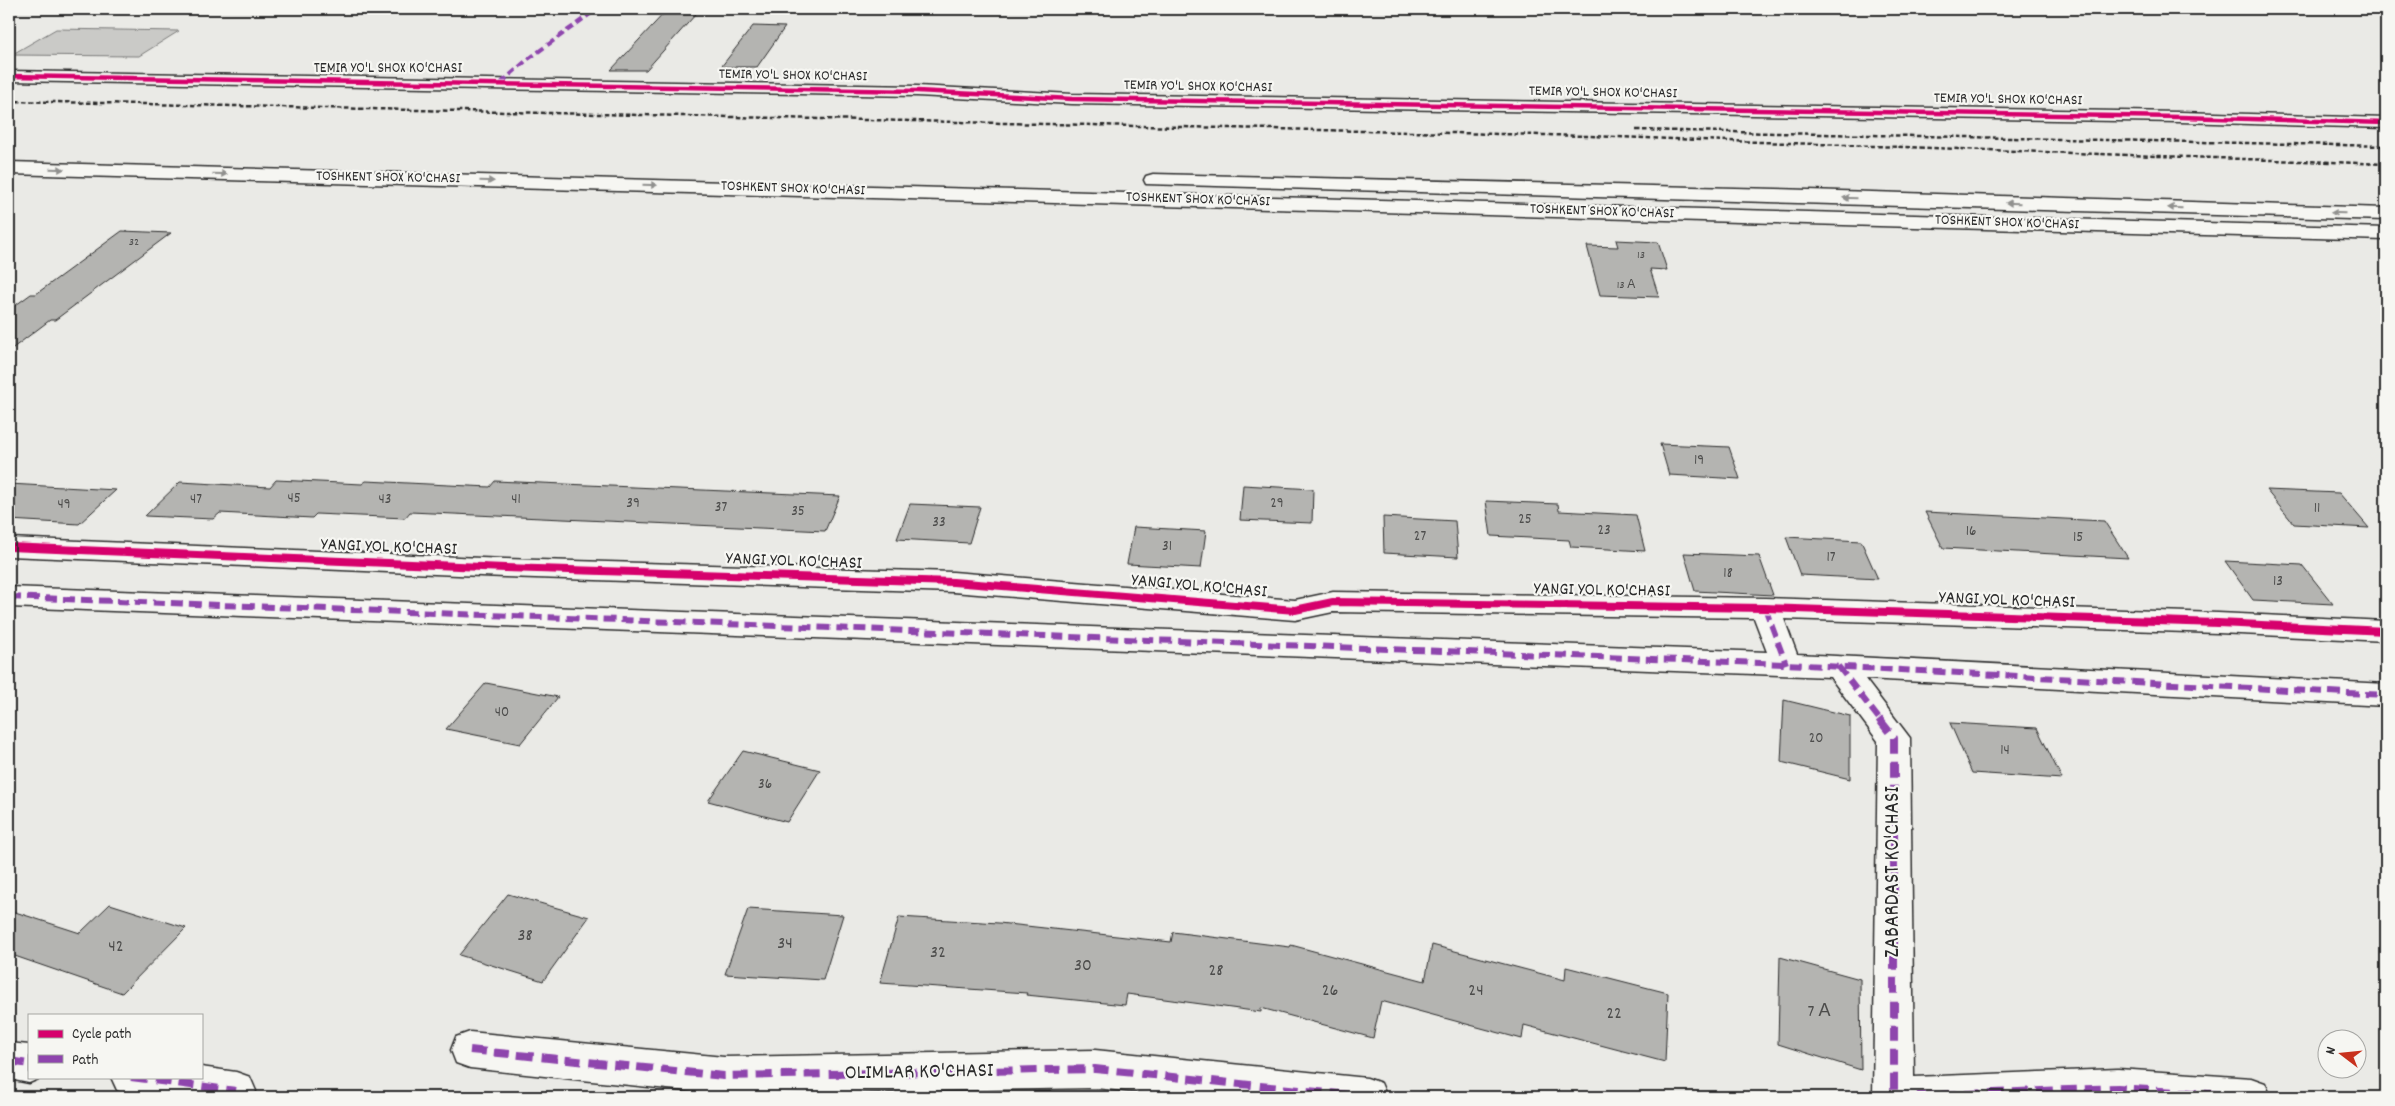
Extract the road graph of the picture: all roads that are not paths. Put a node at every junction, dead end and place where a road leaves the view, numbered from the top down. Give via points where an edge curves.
1 (9, 76) edge
2 (2386, 123) edge
3 (9, 168) edge
4 (1130, 179) dead end
5 (2386, 214) edge
6 (2386, 234) edge
7 (9, 547) edge
8 (9, 597) edge
9 (1765, 608) junction
10 (2386, 631) edge
11 (1786, 664) junction
12 (1838, 666) junction
13 (2386, 695) edge
14 (470, 1050) dead end
15 (9, 1061) edge
16 (28, 1064) edge
17 (138, 1078) edge
18 (236, 1091) dead end
19 (1367, 1097) edge
20 (1894, 1097) edge
21 (2251, 1097) edge

1 - 2 main road, TEMIR YO'L SHOX KO'CHASI
3 -> 6 main road, TOSHKENT SHOX KO'CHASI
5 -> 4 main road, TOSHKENT SHOX KO'CHASI
7 - 9 main road, YANGI YOL KO'CHASI via 505,568 953,582 1295,610 1332,602
8 - 11 main road
9 - 10 main road, YANGI YOL KO'CHASI
9 - 11 main road
11 - 12 main road
12 - 13 main road
12 - 20 main road, ZABARDAST KO'CHASI via 1894,738
14 - 19 main road, OLIMLAR KO'CHASI via 724,1076 1095,1070
15 - 16 main road
17 - 18 main road
20 - 21 main road via 2118,1088

